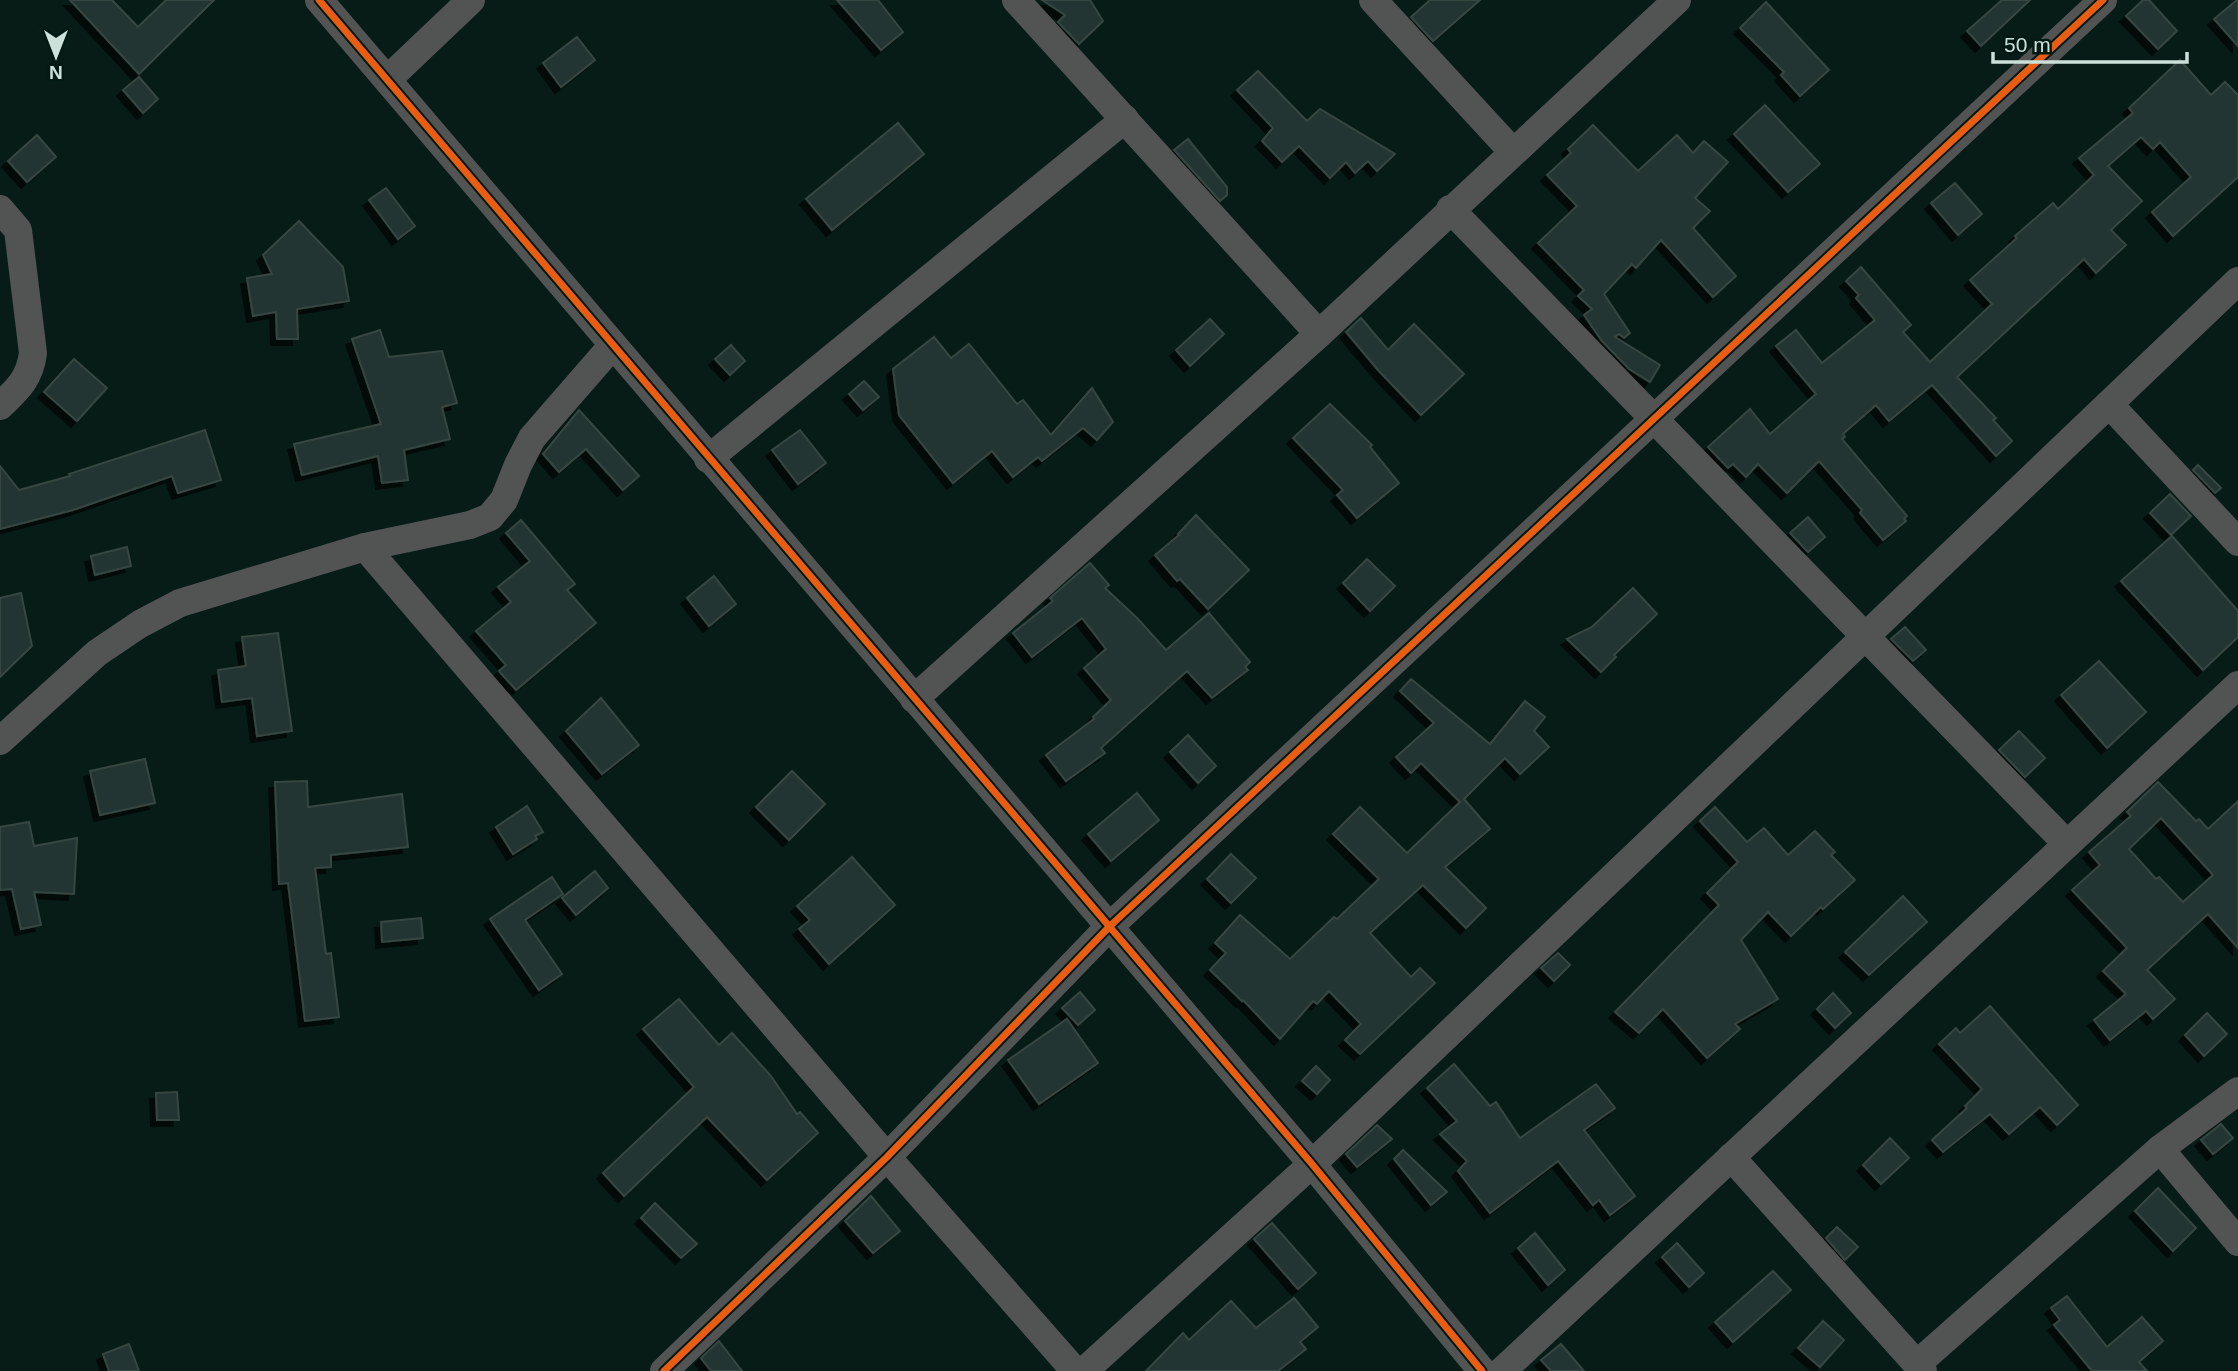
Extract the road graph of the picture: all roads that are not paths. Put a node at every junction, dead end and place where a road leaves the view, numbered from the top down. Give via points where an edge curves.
1 (319, 0) edge
2 (471, 0) edge
3 (1016, 0) edge
4 (1373, 0) edge
5 (1677, 0) edge
6 (2103, 0) edge
7 (388, 79) junction
8 (1125, 119) junction
9 (1513, 152) junction
10 (0, 209) edge
11 (1450, 209) junction
12 (2238, 281) edge
13 (1319, 334) junction
14 (612, 346) junction
15 (2109, 404) junction
16 (0, 406) edge
17 (1655, 418) junction
18 (708, 459) junction
19 (2238, 542) edge
20 (365, 547) junction
21 (1866, 635) junction
22 (2238, 685) edge
23 (914, 699) junction
24 (0, 741) edge
25 (2067, 844) junction
26 (1109, 927) junction
27 (2238, 1091) edge
28 (2160, 1149) junction
29 (887, 1157) junction
30 (1731, 1157) junction
31 (1312, 1164) junction
32 (2238, 1242) edge
33 (1920, 1367) edge
34 (663, 1371) edge
35 (1075, 1371) edge
36 (1084, 1371) edge
37 (1482, 1371) edge
38 (1502, 1371) edge

1 - 7 street
2 - 7 street
3 - 8 street
4 - 9 street
5 - 9 street
6 - 17 street
7 - 14 street
8 - 13 street
8 - 18 street
9 - 11 street
10 - 16 street via 18,230 33,353 23,384
11 - 13 street
11 - 17 street
12 - 15 street
13 - 23 street
14 - 18 street
14 - 20 street via 532,438 504,500 490,517
15 - 19 street
15 - 21 street
17 - 21 street
17 - 26 street
18 - 23 street
20 - 24 street via 180,603 140,624 97,653
20 - 29 street
21 - 25 street
21 - 31 street
22 - 25 street
23 - 26 street
25 - 30 street
26 - 29 street
26 - 31 street
27 - 28 street
28 - 32 street
28 - 33 street
29 - 34 street
29 - 35 street
30 - 33 street
30 - 38 street
31 - 36 street
31 - 37 street

